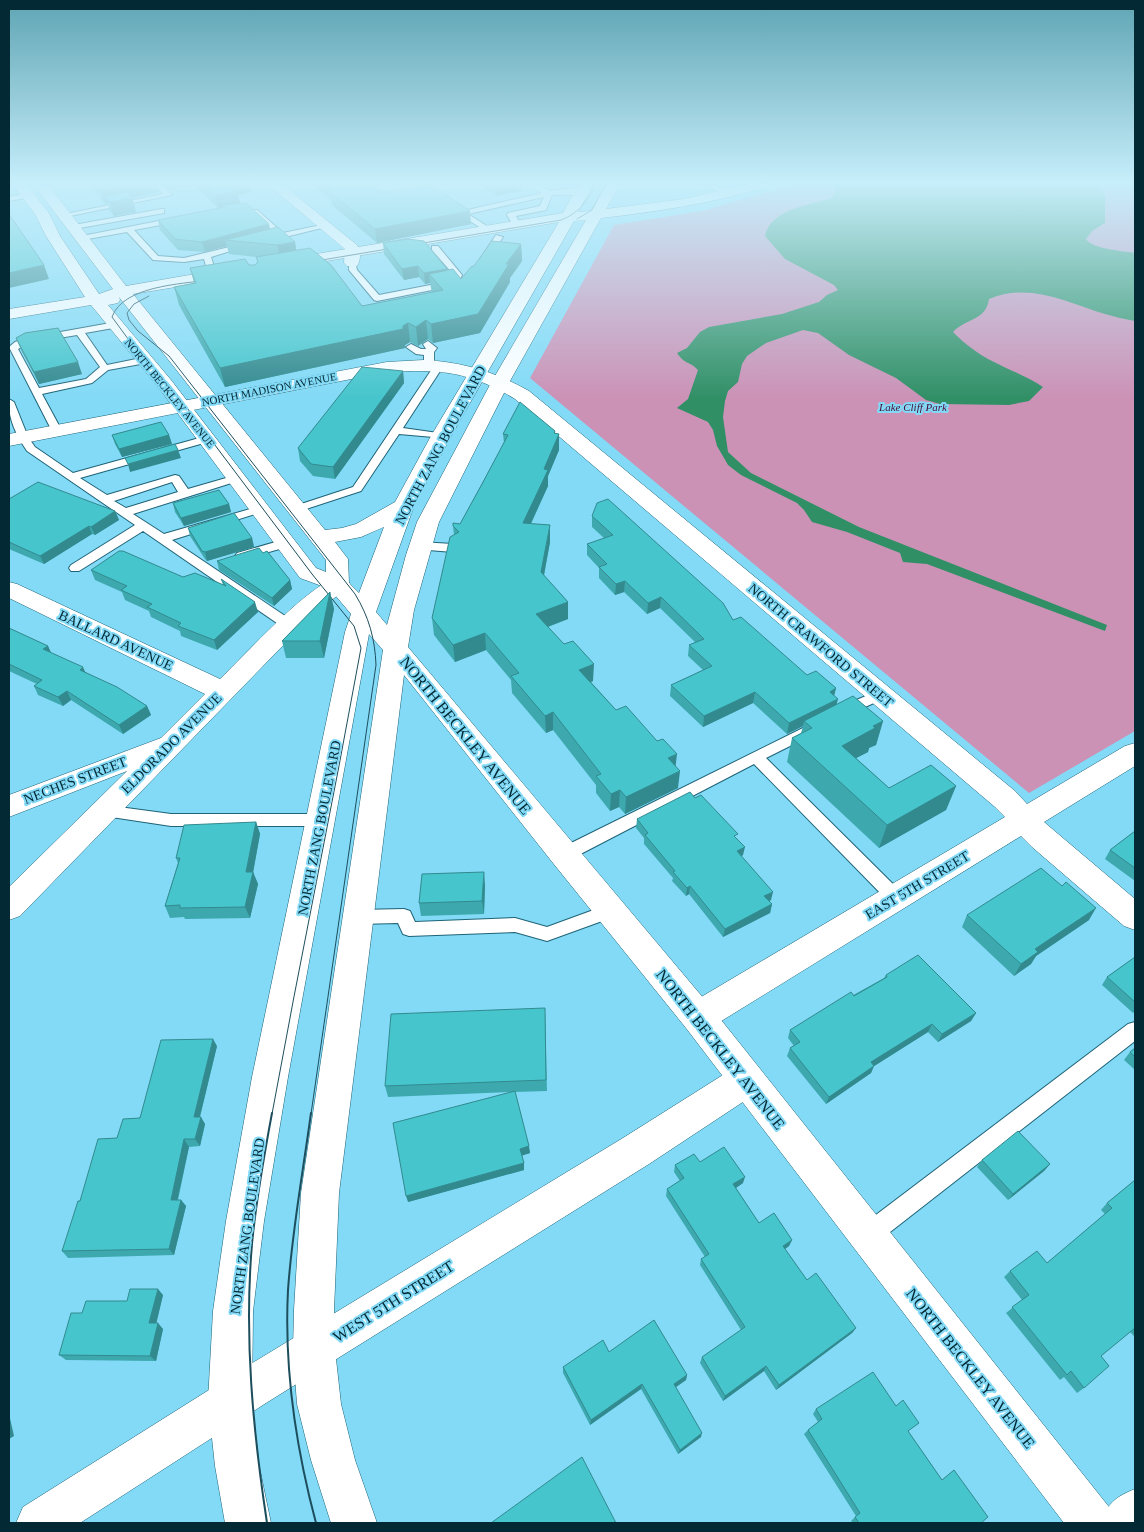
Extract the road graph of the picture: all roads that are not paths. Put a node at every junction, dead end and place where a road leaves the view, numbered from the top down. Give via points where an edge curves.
1 (66, 255) edge
2 (95, 255) edge
3 (154, 255) edge
4 (359, 255) edge
5 (366, 255) edge
6 (441, 255) edge
7 (484, 255) edge
8 (547, 255) edge
9 (572, 255) edge
10 (207, 256) joint
11 (352, 257) junction
12 (480, 266) edge
13 (273, 271) edge
14 (213, 276) junction
15 (126, 295) junction
16 (95, 300) junction
17 (9, 314) edge
18 (116, 326) junction
19 (80, 332) junction
20 (412, 347) edge
21 (431, 356) junction
22 (146, 360) junction
23 (105, 368) junction
24 (478, 373) junction
25 (501, 381) junction
26 (37, 392) junction
27 (210, 401) junction
28 (9, 402) edge
29 (181, 406) junction
30 (11, 414) edge
31 (396, 430) junction
32 (58, 431) junction
33 (441, 436) junction
34 (16, 439) edge
35 (207, 439) junction
36 (70, 477) junction
37 (237, 478) junction
38 (185, 494) junction
39 (104, 500) junction
40 (403, 506) junction
41 (261, 509) junction
42 (296, 509) junction
43 (123, 512) junction
44 (142, 526) junction
45 (319, 537) junction
46 (162, 540) junction
47 (286, 543) junction
48 (420, 546) junction
49 (453, 548) edge
50 (76, 568) dead end
51 (204, 568) junction
52 (338, 584) junction
53 (9, 589) edge
54 (364, 614) junction
55 (289, 625) junction
56 (395, 649) junction
57 (222, 691) junction
58 (880, 695) junction
59 (169, 744) junction
60 (1135, 753) edge
61 (756, 756) junction
62 (9, 806) edge
63 (104, 811) junction
64 (320, 820) junction
65 (1025, 820) junction
66 (563, 855) junction
67 (896, 898) junction
68 (9, 907) edge
69 (610, 911) junction
70 (358, 916) junction
71 (1135, 917) edge
72 (698, 1017) junction
73 (1135, 1030) edge
74 (746, 1080) junction
75 (868, 1235) junction
76 (314, 1350) junction
77 (230, 1401) junction
78 (1135, 1512) edge
79 (39, 1523) edge
80 (248, 1523) edge
81 (354, 1523) edge
82 (1093, 1523) edge
83 (1124, 1523) edge

1 - 16 main road, NORTH BECKLEY AVENUE
2 - 15 main road, NORTH BECKLEY AVENUE
3 - 10 lane via 184,260
4 - 11 main road
5 - 11 main road
6 - 11 lane via 458,275 454,283 376,298 353,270
7 - 12 lane
8 - 24 main road, NORTH ZANG BOULEVARD
9 - 25 main road, NORTH ZANG BOULEVARD
10 - 14 lane
11 - 13 main road
14 - 15 main road
14 - 15 main road via 244,276
15 - 16 main road
15 - 27 main road, NORTH BECKLEY AVENUE
16 - 17 main road
16 - 18 main road, NORTH BECKLEY AVENUE
18 - 19 lane
18 - 22 main road, NORTH BECKLEY AVENUE
19 - 23 lane
19 - 26 lane via 18,344 14,348
20 - 21 lane
21 - 24 main road, NORTH MADISON AVENUE
21 - 27 main road, NORTH MADISON AVENUE
21 - 31 lane
22 - 23 lane
22 - 29 main road, NORTH BECKLEY AVENUE
23 - 26 lane via 89,381
24 - 25 main road, NORTH MADISON AVENUE
24 - 33 main road, NORTH ZANG BOULEVARD
25 - 48 main road, NORTH ZANG BOULEVARD via 441,497
25 - 58 main road, NORTH CRAWFORD STREET via 522,395
26 - 32 lane
27 - 29 main road, NORTH MADISON AVENUE
27 - 42 main road, NORTH BECKLEY AVENUE
28 - 30 lane
29 - 32 main road, NORTH MADISON AVENUE
29 - 35 main road, NORTH BECKLEY AVENUE
30 - 34 lane
31 - 33 lane
31 - 42 lane via 357,490
32 - 34 main road, NORTH MADISON AVENUE
33 - 40 main road, NORTH ZANG BOULEVARD
34 - 36 lane
35 - 36 lane
35 - 37 main road, NORTH BECKLEY AVENUE
36 - 39 lane
37 - 38 lane
37 - 41 main road, NORTH BECKLEY AVENUE
38 - 39 lane via 175,478
38 - 43 lane
39 - 43 lane
40 - 45 main road via 382,522 366,529
40 - 54 main road, NORTH ZANG BOULEVARD
41 - 46 lane
41 - 47 main road, NORTH BECKLEY AVENUE
42 - 45 main road, NORTH BECKLEY AVENUE
43 - 44 lane
44 - 46 lane
44 - 50 lane
45 - 52 main road, NORTH BECKLEY AVENUE via 336,559
46 - 51 lane
47 - 51 lane
47 - 52 main road, NORTH BECKLEY AVENUE via 308,572
48 - 49 lane
48 - 56 main road, NORTH ZANG BOULEVARD
51 - 55 lane
52 - 54 main road, NORTH BECKLEY AVENUE
52 - 55 main road, ELDORADO AVENUE
53 - 57 main road, BALLARD AVENUE
54 - 56 main road, NORTH BECKLEY AVENUE
54 - 64 main road, NORTH ZANG BOULEVARD via 357,632
55 - 57 main road, ELDORADO AVENUE
56 - 66 main road, NORTH BECKLEY AVENUE
56 - 70 main road, NORTH ZANG BOULEVARD
57 - 59 main road, ELDORADO AVENUE
58 - 61 lane
58 - 65 main road, NORTH CRAWFORD STREET via 1005,799
59 - 62 main road, NECHES STREET
59 - 63 main road, ELDORADO AVENUE
60 - 65 main road, EAST 5TH STREET
61 - 66 lane
61 - 67 lane
63 - 64 lane via 171,820
63 - 68 main road, ELDORADO AVENUE
64 - 77 main road, NORTH ZANG BOULEVARD via 245,1222 233,1311
65 - 67 main road, EAST 5TH STREET
65 - 71 main road, NORTH CRAWFORD STREET via 1042,839
66 - 69 main road, NORTH BECKLEY AVENUE
67 - 72 main road, EAST 5TH STREET
69 - 70 lane via 547,934 515,925 409,929 404,916
69 - 72 main road, NORTH BECKLEY AVENUE
70 - 76 main road, NORTH ZANG BOULEVARD via 320,1193
72 - 74 main road, NORTH BECKLEY AVENUE
73 - 75 lane
74 - 75 main road, NORTH BECKLEY AVENUE
74 - 76 main road, WEST 5TH STREET
75 - 82 main road, NORTH BECKLEY AVENUE
76 - 77 main road, WEST 5TH STREET
76 - 81 main road, NORTH ZANG BOULEVARD via 319,1404
77 - 79 main road, WEST 5TH STREET
77 - 80 main road, NORTH ZANG BOULEVARD via 236,1466
78 - 83 main road

